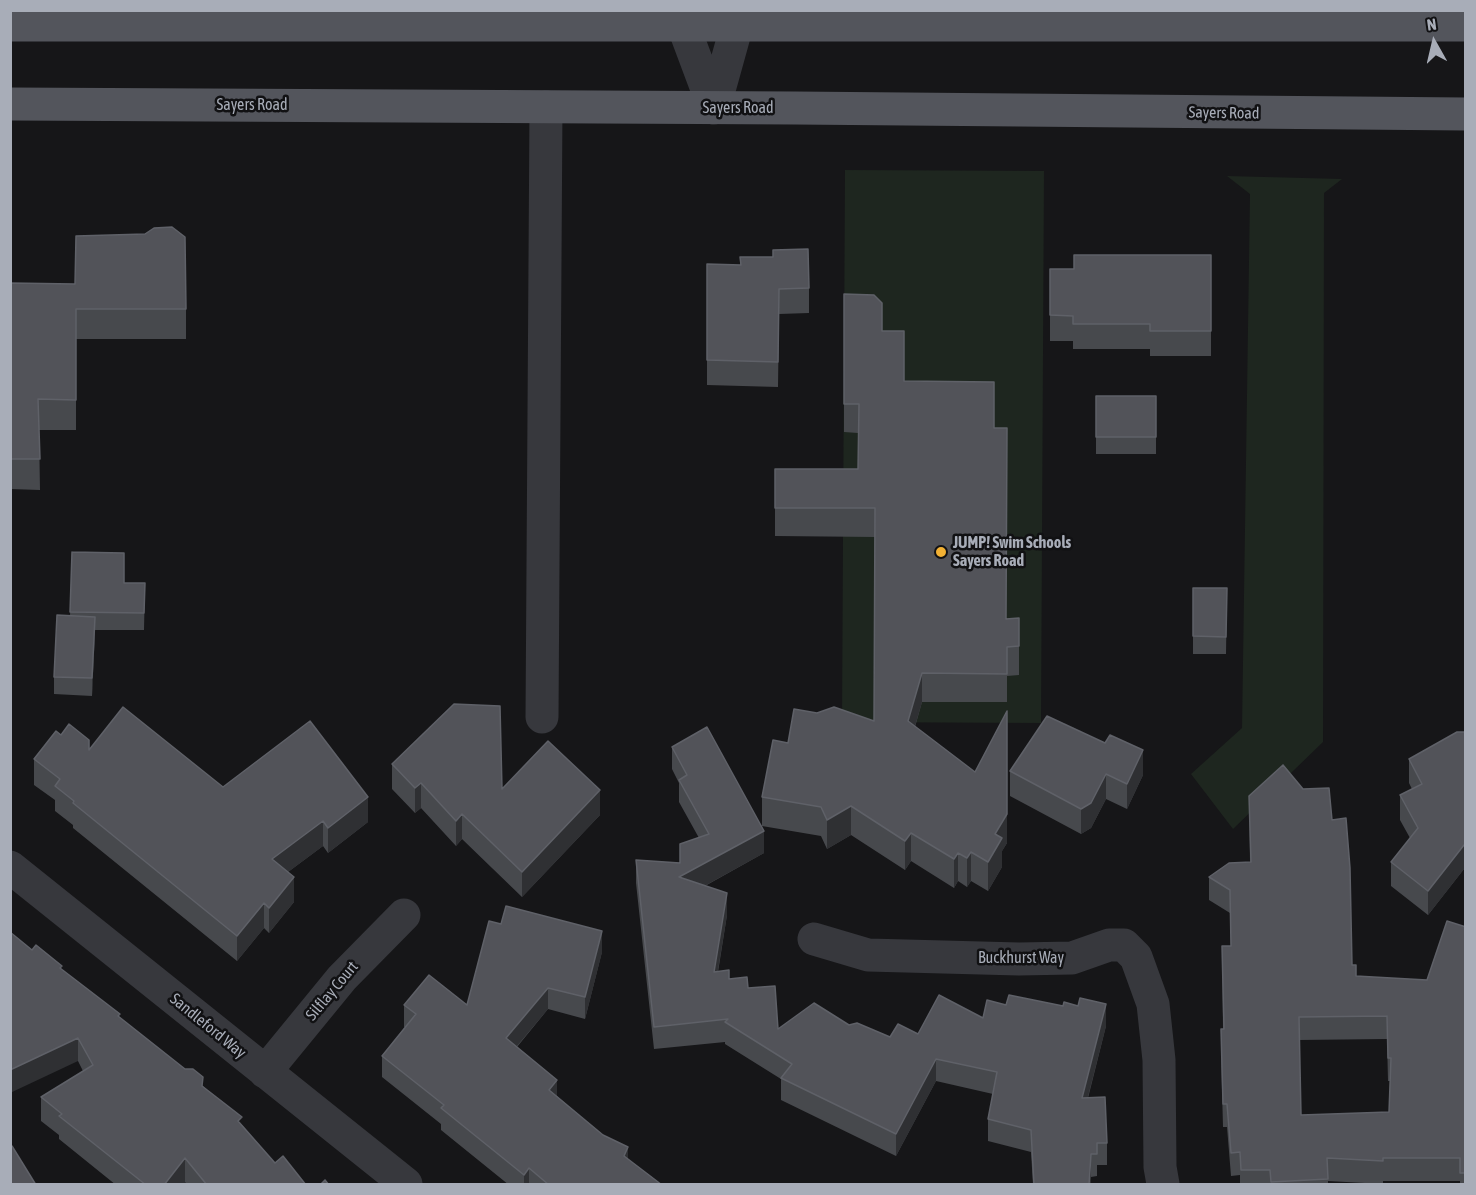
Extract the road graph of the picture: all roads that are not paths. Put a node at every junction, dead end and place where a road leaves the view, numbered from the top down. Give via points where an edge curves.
1 (683, 18) edge
2 (737, 18) edge
3 (10, 25) edge
4 (1466, 25) edge
5 (10, 104) edge
6 (546, 107) junction
7 (714, 108) junction
8 (1466, 114) edge
9 (542, 717) dead end
10 (10, 867) edge
11 (404, 915) dead end
12 (814, 939) dead end
13 (266, 1072) junction
14 (406, 1185) edge
15 (1163, 1185) edge

1 - 2 main road
1 - 3 main road
1 - 7 street
2 - 4 main road
2 - 7 street
5 - 6 main road, Sayers Road
6 - 7 main road, Sayers Road
6 - 9 street
7 - 8 main road, Sayers Road
10 - 13 street, Sandleford Way
11 - 13 street, Silflay Court via 342,978
12 - 15 street, Buckhurst Way via 868,954 1019,959 1072,958 1109,945 1124,945 1136,957 1153,1004
13 - 14 street, Sandleford Way

